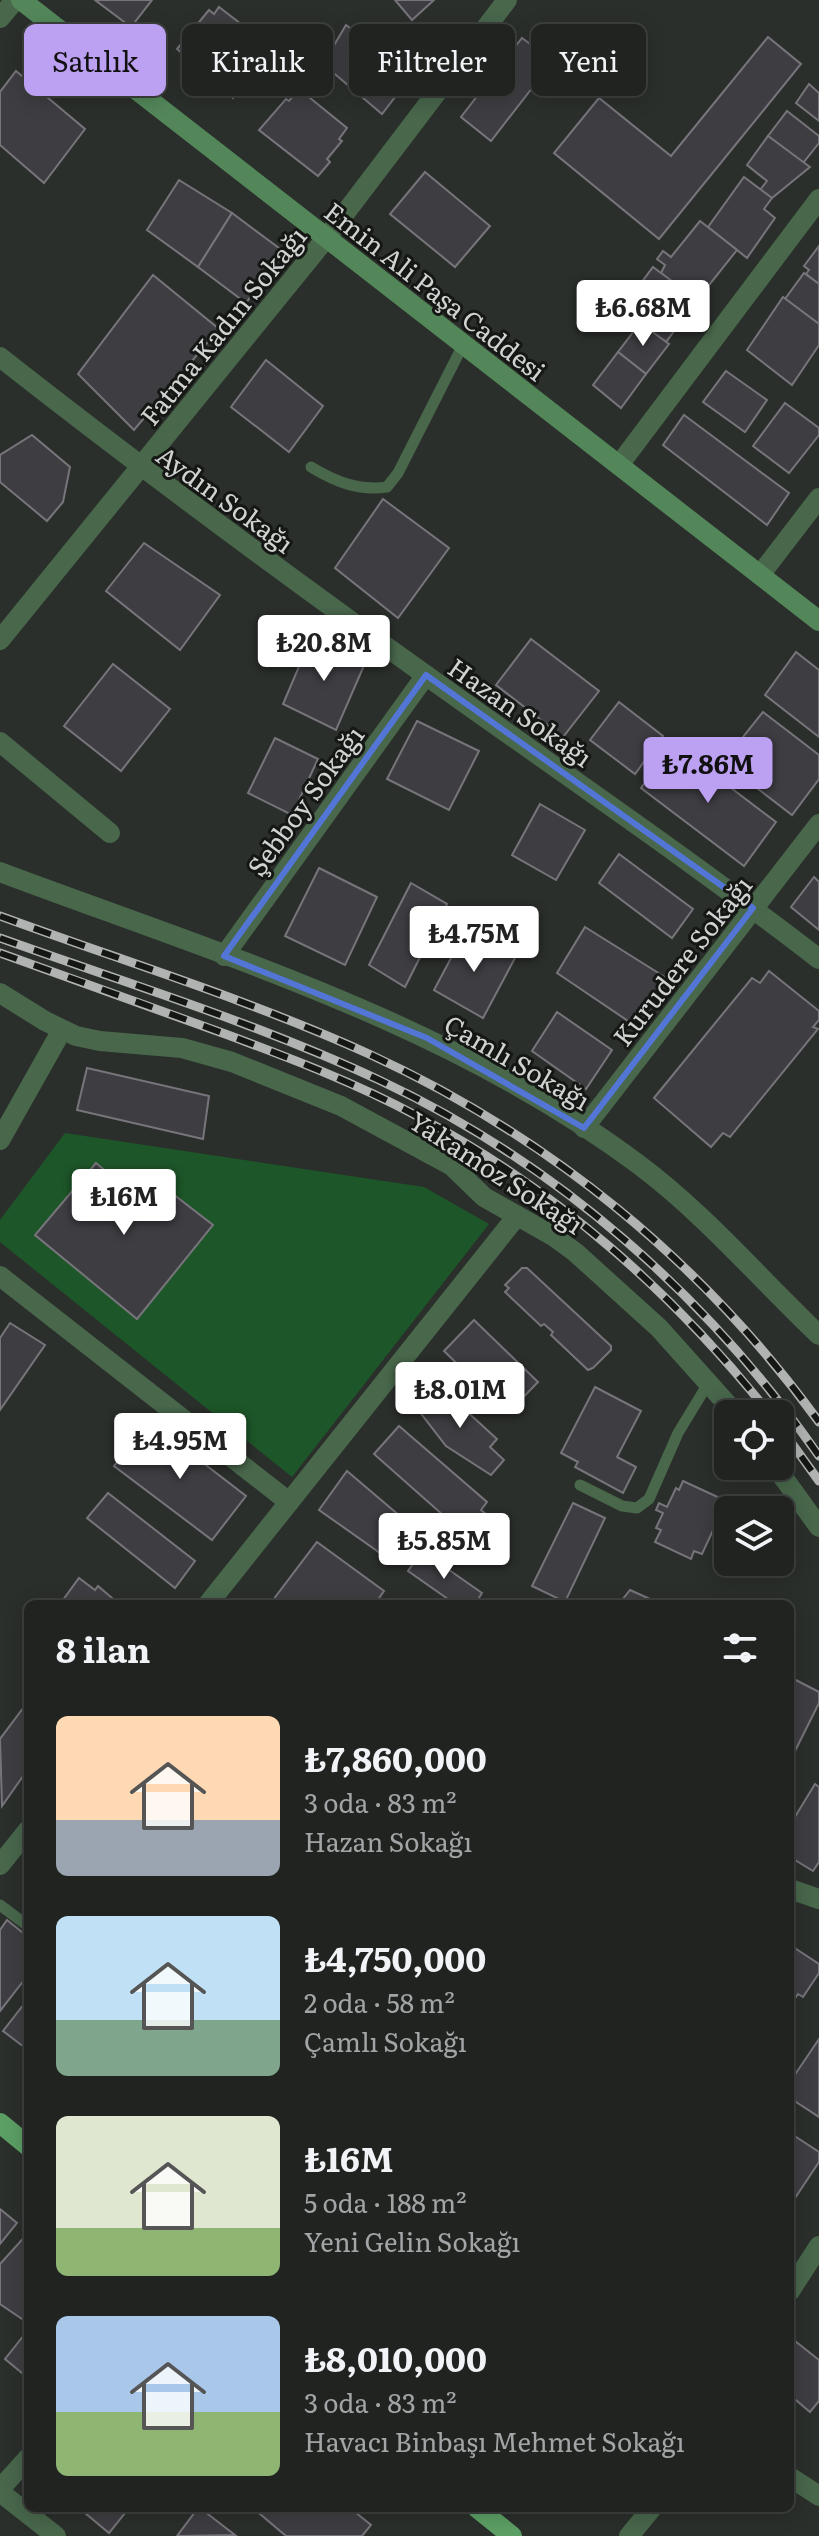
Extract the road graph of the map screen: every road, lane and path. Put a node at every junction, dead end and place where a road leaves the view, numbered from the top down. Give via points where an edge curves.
1 (18, 0) edge
2 (507, 0) edge
3 (0, 18) edge
4 (819, 199) edge
5 (327, 237) junction
6 (463, 345) junction
7 (0, 357) edge
8 (619, 465) junction
9 (140, 467) junction
10 (311, 467) dead end
11 (819, 498) edge
12 (760, 575) junction
13 (819, 621) edge
14 (0, 640) edge
15 (426, 675) junction
16 (0, 742) edge
17 (819, 824) edge
18 (110, 833) dead end
19 (0, 872) edge
20 (753, 908) junction
21 (224, 956) junction
22 (819, 959) edge
23 (0, 993) edge
24 (62, 1030) junction
25 (584, 1128) junction
26 (0, 1140) edge
27 (517, 1216) junction
28 (0, 1276) edge
29 (819, 1335) edge
30 (709, 1382) junction
31 (724, 1400) edge
32 (785, 1480) edge
33 (580, 1485) dead end
34 (289, 1502) junction
35 (819, 1527) edge
36 (211, 1600) edge
37 (15, 1835) edge
38 (0, 1865) edge
39 (794, 1894) edge
40 (819, 1899) edge
41 (0, 1905) edge
42 (24, 1923) edge
43 (0, 2123) edge
44 (24, 2143) edge
45 (819, 2246) edge
46 (794, 2285) edge
47 (24, 2463) edge
48 (794, 2480) edge
49 (0, 2490) edge
50 (819, 2496) edge
51 (24, 2510) edge
52 (27, 2512) edge
53 (482, 2512) edge
54 (649, 2512) edge
55 (56, 2536) edge
56 (512, 2536) edge
57 (629, 2536) edge

1 - 3 street
1 - 5 street, Emin Ali Paşa Caddesi
2 - 5 street, Fatma Kadın Sokağı
4 - 8 street
5 - 6 street, Emin Ali Paşa Caddesi
5 - 9 street, Fatma Kadın Sokağı
6 - 8 street, Emin Ali Paşa Caddesi
6 - 10 lane via 387,487 368,489 335,481
7 - 9 street, Aydın Sokağı
8 - 12 street, Emin Ali Paşa Caddesi
9 - 14 street, Fatma Kadın Sokağı
9 - 15 street, Aydın Sokağı
11 - 12 street
12 - 13 street, Emin Ali Paşa Caddesi
15 - 20 street, Hazan Sokağı
15 - 21 street, Şebboy Sokağı
16 - 18 street
17 - 20 street, Kurudere Sokağı
19 - 21 street, Çamlı Sokağı
20 - 22 street, Hazan Sokağı
20 - 25 street, Kurudere Sokağı
21 - 25 street, Çamlı Sokağı via 417,1034
23 - 24 street, Yakamoz Sokağı
24 - 26 street
24 - 27 street, Yakamoz Sokağı via 96,1041 208,1054 316,1095 456,1168 484,1197
25 - 29 street, Çamlı Sokağı via 688,1204
27 - 30 street, Yakamoz Sokağı via 575,1252
27 - 34 street
28 - 34 street
30 - 31 street, Yakamoz Sokağı
30 - 33 lane via 678,1433 649,1499 637,1508 622,1506
32 - 35 street
34 - 36 street
37 - 38 street
39 - 40 street
41 - 42 lane
43 - 44 main road
45 - 46 street
47 - 49 street
48 - 50 street
49 - 51 street
52 - 55 street
53 - 56 main road
54 - 57 street

